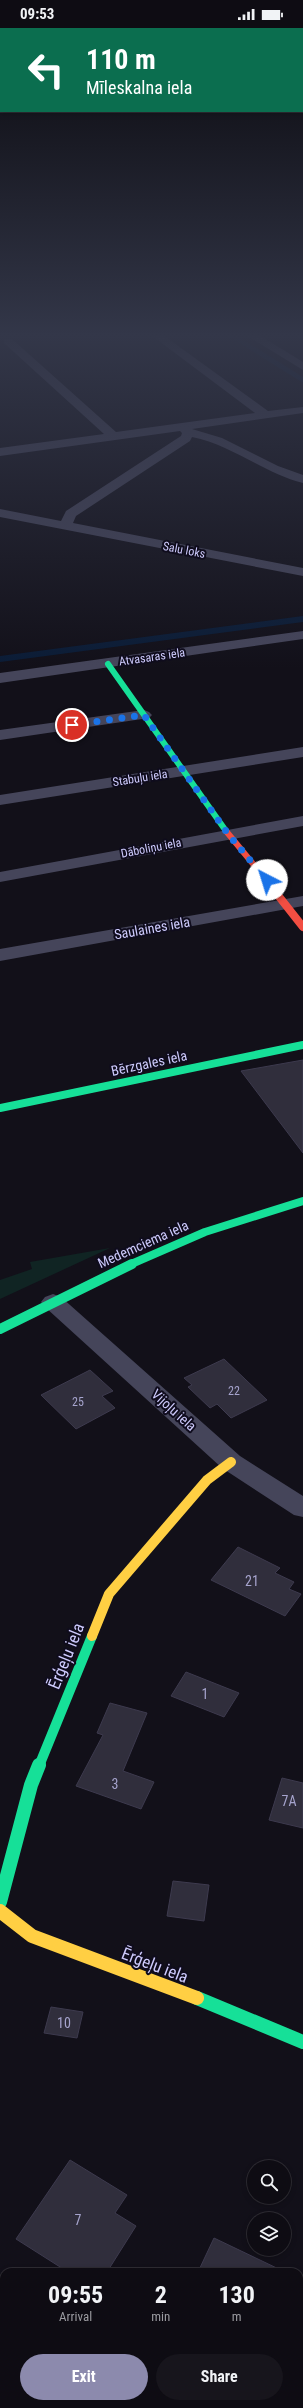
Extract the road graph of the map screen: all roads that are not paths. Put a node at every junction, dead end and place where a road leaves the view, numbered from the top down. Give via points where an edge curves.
1 (42, 446) edge
2 (174, 446) edge
3 (227, 446) edge
4 (0, 452) edge
5 (303, 479) edge
6 (0, 513) edge
7 (66, 524) junction
8 (303, 572) edge
9 (303, 635) edge
10 (108, 664) junction
11 (0, 678) edge
12 (144, 715) junction
13 (0, 735) edge
14 (303, 752) edge
15 (184, 771) junction
16 (0, 800) edge
17 (303, 821) edge
18 (228, 834) junction
19 (0, 877) edge
20 (295, 902) edge
21 (303, 927) edge
22 (0, 955) edge
23 (303, 1045) edge
24 (0, 1108) edge
25 (303, 1202) edge
26 (53, 1302) junction
27 (0, 1329) edge
28 (231, 1462) junction
29 (303, 1508) edge
30 (0, 1902) edge
31 (0, 1911) edge
32 (303, 2042) edge

1 - 4 street
2 - 7 street via 71,514
3 - 5 street via 274,470
6 - 7 street, Salu loks
7 - 8 street, Salu loks via 84,531
9 - 10 street, Atvasaras iela
10 - 11 street, Atvasaras iela
10 - 12 street
12 - 13 street
12 - 15 street
14 - 15 street, Stabuļu iela
15 - 16 street, Stabuļu iela
15 - 18 street
17 - 18 street, Dāboliņu iela
18 - 19 street, Dāboliņu iela
18 - 20 street
20 - 21 street
20 - 22 street, Saulaines iela
23 - 24 street, Bērzgales iela
25 - 26 street, Medemciema iela via 205,1232
26 - 27 street, Medemciema iela
26 - 28 street, Vijoļu iela
28 - 29 street, Vijoļu iela
28 - 30 street, Ērģeļu iela via 207,1480 108,1594 31,1785
31 - 32 street, Ērģeļu iela via 32,1936 171,1987

